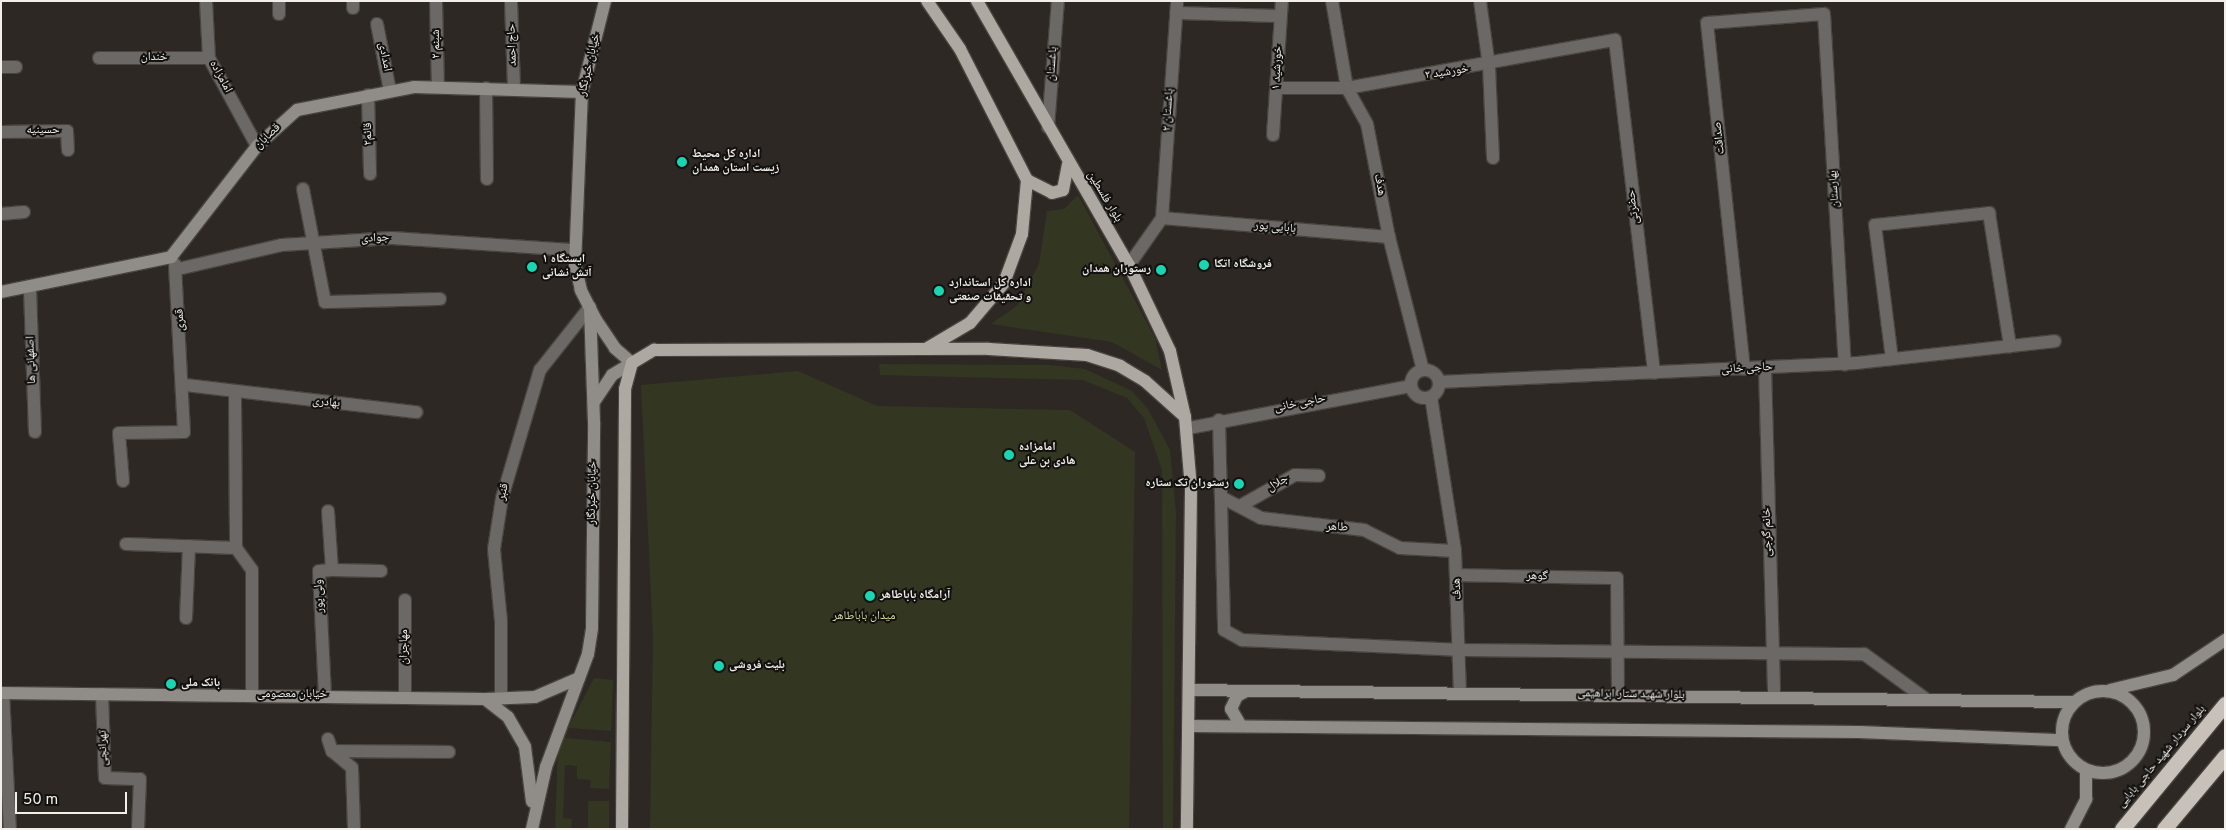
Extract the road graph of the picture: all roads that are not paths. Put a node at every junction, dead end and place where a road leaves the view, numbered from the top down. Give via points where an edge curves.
1 (206, 1) edge
2 (436, 1) edge
3 (511, 1) edge
4 (605, 1) edge
5 (927, 1) edge
6 (977, 1) edge
7 (1058, 1) edge
8 (1282, 1) edge
9 (1332, 1) edge
10 (1480, 1) edge
11 (1177, 7) edge
12 (1824, 14) joint
13 (1280, 16) junction
14 (377, 24) dead end
15 (1615, 40) joint
16 (99, 58) dead end
17 (209, 58) junction
18 (1489, 66) junction
19 (1, 67) edge
20 (16, 67) dead end
21 (438, 86) junction
22 (486, 88) junction
23 (1278, 88) junction
24 (1347, 88) junction
25 (514, 89) junction
26 (390, 91) junction
27 (582, 92) junction
28 (368, 94) junction
29 (1048, 127) junction
30 (1, 132) edge
31 (1273, 135) dead end
32 (257, 146) junction
33 (68, 150) dead end
34 (1493, 158) dead end
35 (1068, 164) junction
36 (370, 174) dead end
37 (487, 178) dead end
38 (1027, 180) junction
39 (304, 189) dead end
40 (24, 212) dead end
41 (1, 214) edge
42 (1162, 218) junction
43 (1389, 237) junction
44 (313, 243) junction
45 (575, 250) junction
46 (172, 257) junction
47 (1129, 265) junction
48 (178, 270) junction
49 (30, 288) junction
50 (1, 292) edge
51 (440, 299) dead end
52 (590, 307) junction
53 (2055, 341) dead end
54 (2010, 346) junction
55 (925, 349) junction
56 (1892, 359) junction
57 (632, 363) junction
58 (1845, 364) junction
59 (1765, 368) junction
60 (1744, 369) junction
61 (1423, 370) junction
62 (1654, 373) junction
63 (1439, 382) junction
64 (185, 384) junction
65 (1412, 386) junction
66 (235, 394) junction
67 (1431, 397) junction
68 (594, 402) junction
69 (416, 412) dead end
70 (1219, 420) junction
71 (1187, 422) junction
72 (35, 432) dead end
73 (1319, 476) dead end
74 (123, 481) dead end
75 (1221, 497) junction
76 (1240, 506) junction
77 (328, 510) dead end
78 (126, 544) dead end
79 (189, 546) junction
80 (236, 548) junction
81 (1454, 551) junction
82 (332, 570) junction
83 (381, 571) dead end
84 (1457, 575) junction
85 (405, 600) dead end
86 (186, 618) dead end
87 (2225, 640) edge
88 (1462, 650) junction
89 (1617, 650) junction
90 (1771, 651) junction
91 (579, 678) junction
92 (1189, 690) junction
93 (1246, 691) junction
94 (2109, 691) junction
95 (2, 693) edge
96 (1460, 693) junction
97 (102, 694) junction
98 (1618, 694) junction
99 (252, 695) junction
100 (325, 695) junction
101 (405, 695) junction
102 (1774, 696) junction
103 (501, 698) junction
104 (485, 699) junction
105 (1926, 699) junction
106 (2074, 702) junction
107 (2225, 704) edge
108 (1188, 726) junction
109 (1241, 726) junction
110 (2062, 740) junction
111 (449, 752) dead end
112 (2225, 756) edge
113 (2086, 770) junction
114 (532, 825) edge
115 (10, 829) edge
116 (138, 829) edge
117 (354, 829) edge
118 (622, 829) edge
119 (1187, 829) edge
120 (2071, 829) edge
121 (2122, 829) edge
122 (2164, 829) edge

1 - 17 street, امامزاده
2 - 21 street, شبنم ۲
3 - 25 street, حاج احمد
4 - 27 main road, خیابان خبرنگار
5 - 38 main road via 960,48
6 - 29 main road, بلوار فلسطین
7 - 29 street, باغستان
8 - 13 street, خورشید ۱
9 - 24 street, هدف
10 - 18 street
11 - 13 street
11 - 42 street, باغستان ۲
12 - 58 street, بهارستان
12 - 60 street, صداقت via 1707,23
13 - 23 street, خورشید ۱
14 - 26 street, امدادی
15 - 18 street, خورشید ۲
15 - 62 street, حضرتی
16 - 17 street, خندان
17 - 32 street, امامزاده
18 - 24 street, خورشید ۲
18 - 34 street
19 - 20 street
21 - 22 main road, قصابان
21 - 26 main road, قصابان
22 - 25 main road, قصابان
22 - 37 street
23 - 24 street, خورشید ۲
23 - 31 street, خورشید ۱
24 - 43 street, هدف via 1367,124
25 - 27 main road, قصابان
26 - 28 main road, قصابان
27 - 45 main road, خیابان خبرنگار
28 - 32 main road, قصابان via 297,110
28 - 36 street, قائم۲
29 - 35 main road, بلوار فلسطین
30 - 33 street, حسینیه via 67,131
32 - 46 main road, قصابان
35 - 38 main road via 1063,190 1052,193
35 - 47 main road, بلوار فلسطین
38 - 55 main road via 1022,234 1004,283 970,323
39 - 44 street
40 - 41 street
42 - 43 street, بابایی پور
42 - 47 street
43 - 61 street, هدف
44 - 45 street, جوادی via 392,238
44 - 48 street, جوادی via 282,245
44 - 51 street via 325,302
45 - 52 main road, خیابان خبرنگار via 581,290
46 - 48 street, قمری
46 - 49 main road
47 - 71 main road, بلوار فلسطین via 1170,351
48 - 64 street, قمری
49 - 50 main road
49 - 72 street, اصفهانی ها
52 - 57 main road, خیابان خبرنگار via 615,348
52 - 68 main road, خیابان خبرنگار
52 - 103 street, قنبر via 540,370 502,498 494,549 501,621
53 - 54 street, حاجی خانی
54 - 56 street, حاجی خانی
54 - 56 street via 1989,213 1875,225
55 - 57 main road via 654,350
55 - 71 main road via 1087,355 1145,381
56 - 58 street, حاجی خانی
57 - 68 main road via 612,375
57 - 118 main road via 625,388
58 - 59 street, حاجی خانی
59 - 60 street, حاجی خانی
59 - 90 street, خانم گرجی
60 - 62 street, حاجی خانی
61 - 63 street via 1431,371
61 - 65 street via 1412,379
62 - 63 street, حاجی خانی
63 - 67 street
64 - 66 street, بهادری
64 - 74 street, قمری via 184,432 119,433
65 - 67 street via 1418,396
65 - 70 street, حاجی خانی
66 - 69 street, بهادری
66 - 80 street
67 - 81 street, هدف
68 - 91 main road, خیابان خبرنگار via 592,628
70 - 71 street, حاجی خانی
70 - 75 street
71 - 92 main road
73 - 76 street, جلال via 1295,474
75 - 76 street, طاهر
75 - 88 street via 1224,630 1242,640
76 - 81 street, طاهر via 1261,518 1364,530 1400,548
77 - 82 street, ولی پور
78 - 79 street
79 - 80 street
79 - 86 street
80 - 99 street via 252,570
81 - 84 street, هدف
82 - 83 street
82 - 100 street, ولی پور via 319,571
84 - 88 street, هدف
84 - 89 street, گوهر via 1617,578
85 - 101 street, مهاجران
87 - 94 main road via 2173,675
88 - 89 street
88 - 96 street, هدف
89 - 90 street
89 - 98 street
90 - 102 street, خانم گرجی
90 - 105 street via 1864,654
91 - 103 main road, خیابان معصومی via 535,697
91 - 114 main road, خیابان خبرنگار via 546,767
92 - 93 main road, بلوار شهید ستار ابراهیمی
92 - 108 main road
93 - 96 main road, بلوار شهید ستار ابراهیمی
93 - 109 main road via 1237,696 1232,709
94 - 106 main road via 2097,691
94 - 113 main road via 2134,704 2142,715 2143,744 2137,756 2120,769 2100,774
95 - 97 main road, خیابان معصومی
95 - 115 street
96 - 98 main road, بلوار شهید ستار ابراهیمی
97 - 99 main road, خیابان معصومی
97 - 116 street, تهرانچی via 105,778 140,779
98 - 102 main road, بلوار شهید ستار ابراهیمی
99 - 100 main road, خیابان معصومی
100 - 101 main road, خیابان معصومی
101 - 104 main road, خیابان معصومی
102 - 105 main road, بلوار شهید ستار ابراهیمی
103 - 104 main road, خیابان معصومی
104 - 114 main road via 508,716 525,747
105 - 106 main road, بلوار شهید ستار ابراهیمی
106 - 110 main road via 2064,720
107 - 121 highway, بلوار سردار شهید حاجی بابایی
108 - 109 main road
108 - 119 main road
109 - 110 main road via 1859,732
110 - 113 main road via 2067,752
111 - 117 street via 330,745 352,768
112 - 122 highway
113 - 120 main road via 2086,799

